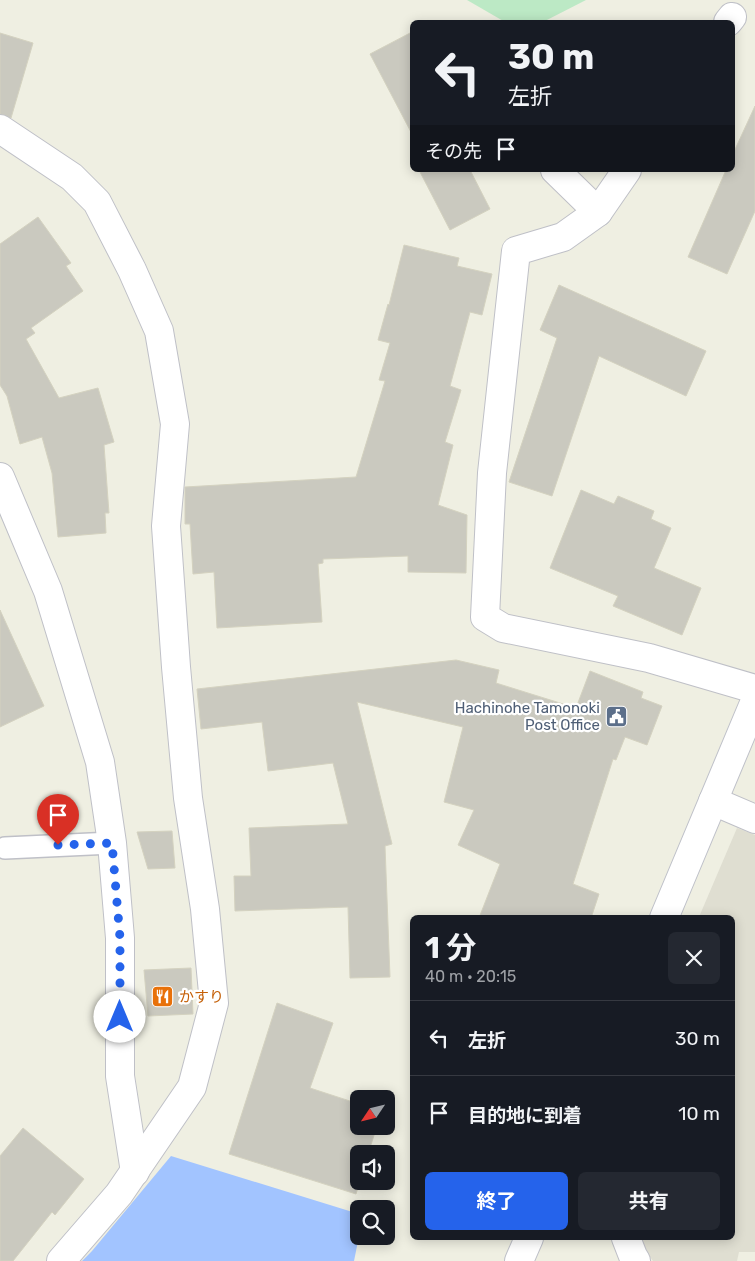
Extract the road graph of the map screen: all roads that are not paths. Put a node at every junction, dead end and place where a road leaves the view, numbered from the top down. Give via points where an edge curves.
1 (0, 129) edge
2 (556, 172) edge
3 (626, 172) edge
4 (598, 212) junction
5 (0, 477) edge
6 (755, 689) edge
7 (755, 701) edge
8 (713, 801) junction
9 (755, 819) edge
10 (112, 843) junction
11 (5, 848) dead end
12 (665, 915) edge
13 (135, 1172) junction
14 (528, 1240) edge
15 (627, 1240) edge
16 (61, 1261) edge
17 (519, 1261) edge
18 (636, 1261) edge

1 - 13 street via 72,177 97,202 158,330 175,424 166,535 188,798 205,909 214,1002 192,1087
2 - 4 street
3 - 4 street
4 - 6 street via 563,237 516,251 492,473 485,617 503,628 649,658
5 - 10 street via 48,591 100,762
7 - 8 street
8 - 9 street
8 - 12 street
10 - 11 lane
10 - 13 street via 120,938 120,1076
13 - 16 street
14 - 17 street
15 - 18 street

